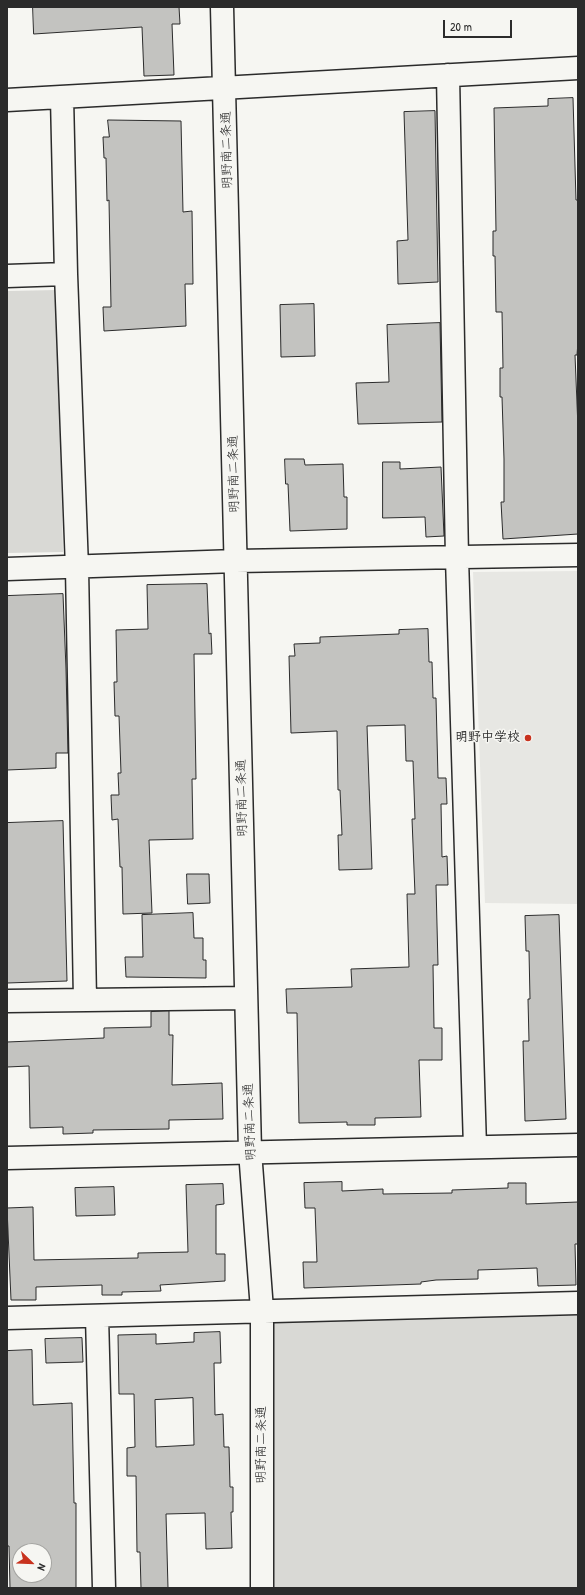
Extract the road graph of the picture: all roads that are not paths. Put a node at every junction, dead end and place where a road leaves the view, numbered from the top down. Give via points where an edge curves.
1 (222, 7) edge
2 (578, 68) edge
3 (448, 75) junction
4 (225, 88) junction
5 (62, 97) junction
6 (7, 100) edge
7 (66, 274) junction
8 (7, 276) edge
9 (578, 555) edge
10 (457, 558) junction
11 (236, 561) junction
12 (76, 568) junction
13 (7, 569) edge
14 (246, 998) junction
15 (85, 999) junction
16 (7, 1001) edge
17 (578, 1145) edge
18 (475, 1147) junction
19 (250, 1151) junction
20 (7, 1158) edge
21 (578, 1303) edge
22 (262, 1310) junction
23 (97, 1316) junction
24 (7, 1318) edge
25 (104, 1588) edge
26 (262, 1588) edge

1 - 4 street, 明野南二条通
2 - 3 street
3 - 4 street
3 - 10 street
4 - 5 street
4 - 11 street, 明野南二条通
5 - 6 street
5 - 7 street
7 - 8 street
7 - 12 street
9 - 10 street
10 - 11 street
10 - 18 street
11 - 12 street
11 - 14 street, 明野南二条通
12 - 13 street
12 - 15 street
14 - 15 street
14 - 19 street, 明野南二条通
15 - 16 street
17 - 18 street
18 - 19 street
19 - 20 street
19 - 22 street, 明野南二条通
21 - 22 street
22 - 23 street
22 - 26 street, 明野南二条通
23 - 24 street
23 - 25 street

